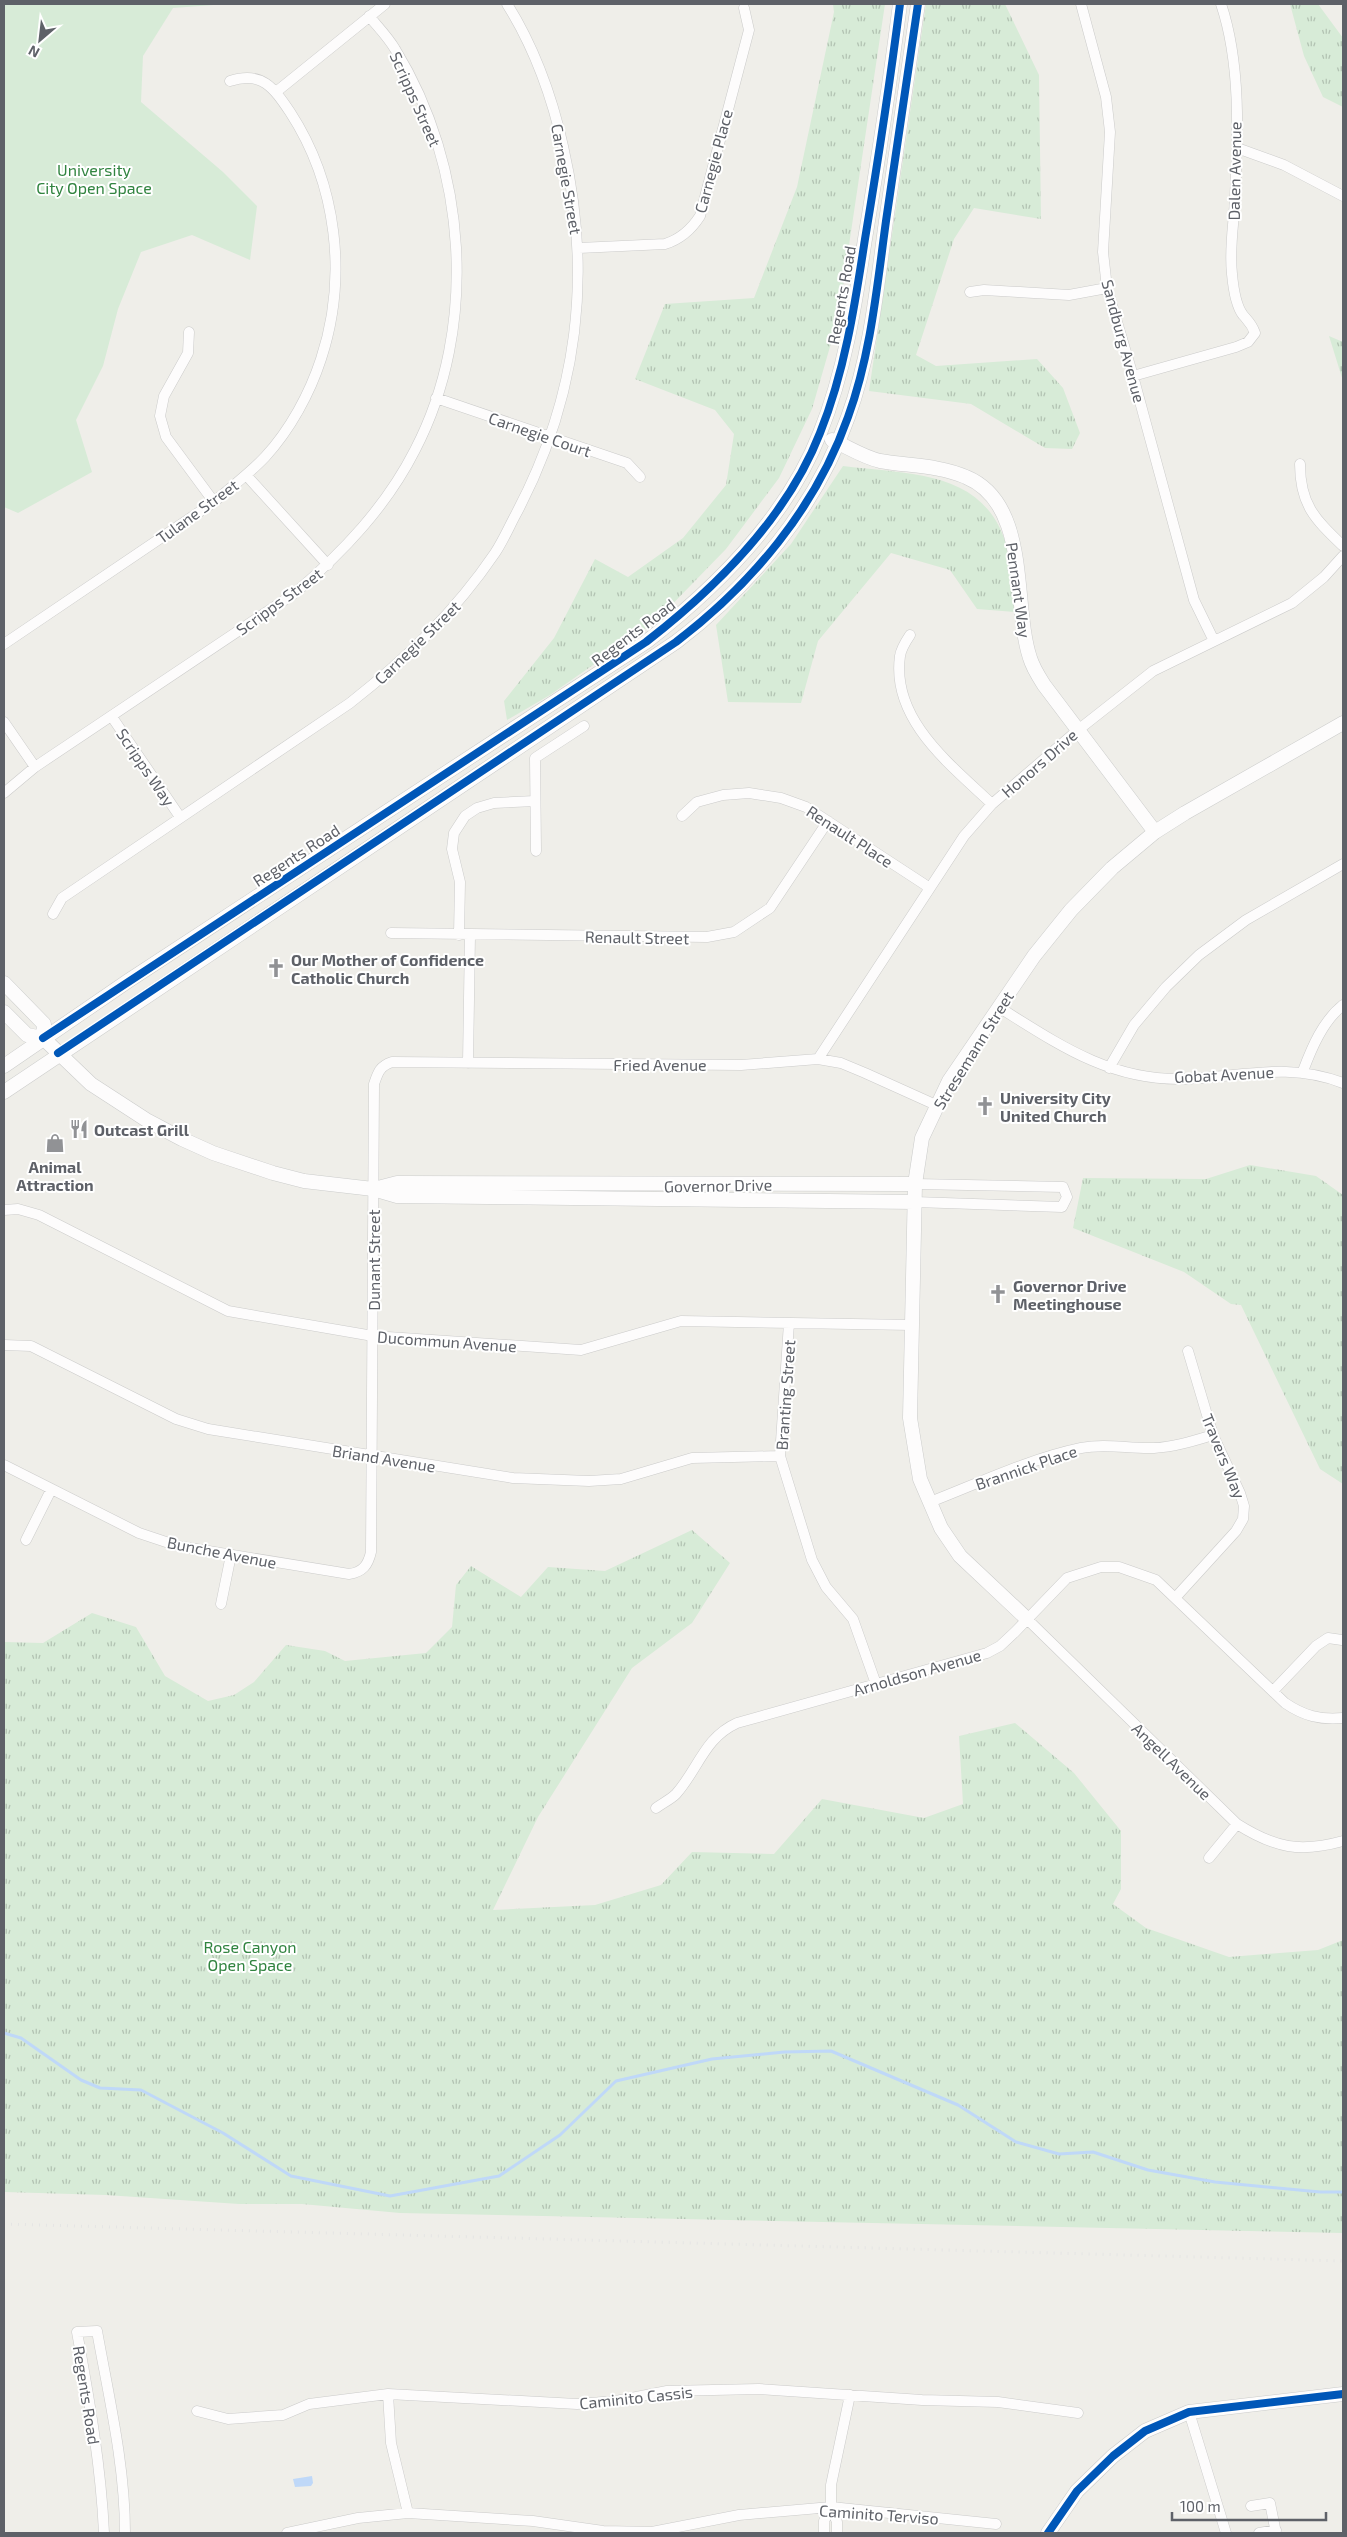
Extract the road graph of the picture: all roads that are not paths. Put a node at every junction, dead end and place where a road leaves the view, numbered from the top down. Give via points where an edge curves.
1 (385, 4) edge
2 (507, 4) edge
3 (900, 4) edge
4 (918, 4) edge
5 (1081, 4) edge
6 (1221, 4) edge
7 (744, 8) dead end
8 (369, 16) junction
9 (230, 81) dead end
10 (276, 92) junction
11 (1237, 148) junction
12 (1343, 196) edge
13 (579, 248) junction
14 (1107, 288) junction
15 (970, 292) dead end
16 (189, 332) dead end
17 (1133, 376) junction
18 (436, 398) junction
19 (820, 434) junction
20 (550, 437) junction
21 (838, 443) junction
22 (1300, 464) dead end
23 (246, 474) junction
24 (640, 477) dead end
25 (214, 502) junction
26 (1343, 546) edge
27 (1343, 556) edge
28 (328, 565) junction
29 (910, 635) dead end
30 (1214, 641) junction
31 (4, 644) edge
32 (112, 717) junction
33 (4, 722) edge
34 (1343, 723) edge
35 (584, 726) dead end
36 (1078, 730) junction
37 (36, 767) junction
38 (4, 793) edge
39 (535, 802) junction
40 (992, 804) junction
41 (682, 816) dead end
42 (180, 817) junction
43 (828, 821) junction
44 (1155, 832) junction
45 (536, 851) dead end
46 (1343, 864) edge
47 (930, 888) junction
48 (53, 914) dead end
49 (391, 933) dead end
50 (459, 935) junction
51 (470, 935) junction
52 (4, 983) edge
53 (1343, 1005) edge
54 (1000, 1008) junction
55 (4, 1012) edge
56 (43, 1038) junction
57 (58, 1053) junction
58 (818, 1059) junction
59 (468, 1063) junction
60 (4, 1066) edge
61 (1109, 1068) junction
62 (378, 1071) joint
63 (1303, 1071) junction
64 (1343, 1083) edge
65 (4, 1092) edge
66 (936, 1105) junction
67 (915, 1184) junction
68 (373, 1189) junction
69 (915, 1202) junction
70 (4, 1210) edge
71 (789, 1323) junction
72 (912, 1325) junction
73 (373, 1336) junction
74 (4, 1345) edge
75 (1188, 1351) dead end
76 (1213, 1435) junction
77 (372, 1456) junction
78 (780, 1456) junction
79 (4, 1465) edge
80 (51, 1490) junction
81 (930, 1502) junction
82 (26, 1540) dead end
83 (231, 1555) junction
84 (365, 1567) joint
85 (1175, 1598) junction
86 (221, 1604) dead end
87 (1027, 1620) junction
88 (1342, 1640) edge
89 (876, 1684) junction
90 (1273, 1691) junction
91 (1343, 1718) edge
92 (656, 1808) dead end
93 (1237, 1824) junction
94 (1343, 1841) edge
95 (1209, 1858) dead end
96 (388, 2394) junction
97 (1343, 2394) edge
98 (850, 2395) junction
99 (197, 2411) dead end
100 (1189, 2412) junction
101 (1078, 2413) dead end
102 (1251, 2506) dead end
103 (831, 2508) junction
104 (408, 2513) junction
105 (996, 2524) dead end
106 (578, 2531) edge
107 (1276, 2532) edge
108 (104, 2533) edge
109 (125, 2533) edge
110 (286, 2533) edge
111 (824, 2533) edge
112 (837, 2533) edge
113 (1048, 2533) edge
114 (1226, 2533) edge
115 (1259, 2533) edge

1 - 8 street
2 - 13 street, Carnegie Street via 538,66 555,110 575,204
3 - 19 street, Regents Road via 852,321 838,380
4 - 21 street, Regents Road via 871,325 857,386
5 - 14 street, Sandburg Avenue via 1106,97 1110,132 1103,252
6 - 11 street, Dalen Avenue via 1232,47
7 - 13 street, Carnegie Place via 749,30 700,216 694,225 678,239 665,244
8 - 10 street
8 - 18 street, Scripps Street via 395,49 420,100 439,146 452,201 457,247 456,290 452,337
9 - 10 street, Tulane Street via 245,76 262,80
10 - 23 street, Tulane Street via 316,159 333,228 336,273 332,317 321,359 307,392 266,456
11 - 12 street via 1284,164
11 - 17 street, Dalen Avenue via 1230,252 1232,277 1242,314 1251,322 1255,333 1248,342 1236,347
13 - 20 street, Carnegie Street via 578,313 565,387
14 - 15 street via 1070,295
14 - 17 street, Sandburg Avenue
16 - 25 street via 188,353 164,396 160,416 166,437
17 - 30 street, Sandburg Avenue via 1194,600
18 - 20 street, Carnegie Court
18 - 28 street, Scripps Street via 416,449 388,495 363,529
19 - 21 street, Pennant Way
19 - 56 street, Regents Road via 795,482 752,542 706,591 646,642
20 - 24 street, Carnegie Court via 627,463
20 - 42 street, Carnegie Street via 528,490 496,551 461,600 428,636 350,703
21 - 36 street, Pennant Way via 879,461 950,471 968,477 983,488 998,506 1014,540 1030,659 1044,685
21 - 57 street, Regents Road via 798,515 765,560 691,630
22 - 26 street via 1300,486 1311,511
23 - 25 street, Tulane Street
23 - 28 street
25 - 31 street, Tulane Street
27 - 30 street, Honors Drive via 1324,577 1292,603
28 - 32 street, Scripps Street via 295,593
29 - 40 street via 900,654 899,678 917,727 936,751
30 - 36 street, Honors Drive via 1153,671
32 - 37 street, Scripps Street
32 - 42 street, Scripps Way
33 - 37 street
34 - 44 street, Stresemann Street
35 - 39 street via 535,758
36 - 40 street, Honors Drive
36 - 44 street, Pennant Way
37 - 38 street, Scripps Street
39 - 45 street
39 - 50 street via 494,803 477,808 465,816 454,833 452,849 460,882
40 - 47 street, Honors Drive via 964,836
41 - 43 street, Renault Place via 696,802 749,793 781,798 806,807
42 - 48 street, Carnegie Street via 62,898
43 - 47 street, Renault Place
43 - 51 street, Renault Street via 770,908 734,932 707,937
44 - 54 street, Stresemann Street via 1112,868 1071,910 1034,956
46 - 61 street via 1246,920 1199,955 1134,1025
47 - 58 street, Honors Drive
49 - 50 street, Renault Street
50 - 51 street, Renault Street
51 - 59 street
52 - 56 street, Governor Drive via 44,1024
53 - 63 street via 1334,1012 1312,1046
54 - 61 street, Gobat Avenue via 1071,1052
54 - 66 street, Stresemann Street
55 - 56 street, Governor Drive via 27,1034
56 - 57 street, Governor Drive
56 - 60 street, Regents Road
57 - 65 street, Regents Road
57 - 68 street, Governor Drive via 91,1084 133,1112 213,1153 304,1181
58 - 59 street, Fried Avenue via 741,1065
58 - 66 street, Fried Avenue via 865,1072
59 - 62 street, Fried Avenue via 392,1062
61 - 63 street, Gobat Avenue via 1144,1076 1181,1079
62 - 68 street, Dunant Street via 374,1084
63 - 64 street, Gobat Avenue
66 - 67 street, Stresemann Street via 922,1138
67 - 68 street, Governor Drive via 397,1183
67 - 69 street, Stresemann Street
67 - 69 street, Governor Drive via 1063,1187 1067,1197 1062,1207
68 - 69 street, Governor Drive via 397,1196
68 - 73 street, Dunant Street
69 - 72 street, Stresemann Street
70 - 73 street, Ducommun Avenue via 18,1209 39,1215 228,1311
71 - 72 street, Ducommun Avenue
71 - 73 street, Ducommun Avenue via 681,1322 581,1350
71 - 78 street, Branting Street
72 - 81 street, Stresemann Street via 912,1433 920,1479
73 - 77 street, Dunant Street
74 - 77 street, Briand Avenue via 31,1346 176,1419 208,1429
75 - 76 street, Travers Way
76 - 81 street, Brannick Place via 1174,1446 1082,1448 1045,1457
76 - 85 street, Travers Way via 1240,1492 1243,1519 1236,1531
77 - 78 street, Briand Avenue via 514,1478 589,1481 621,1479 692,1458
77 - 84 street, Dunant Street via 371,1552
78 - 89 street, Branting Street via 812,1560 826,1587 853,1619
79 - 80 street, Bunche Avenue
80 - 82 street
80 - 83 street, Bunche Avenue via 138,1533 178,1546
81 - 87 street, Stresemann Street via 941,1528 960,1556
83 - 84 street, Bunche Avenue via 349,1574 358,1573
83 - 86 street
85 - 87 street, Arnoldson Avenue via 1156,1580 1137,1571 1100,1567 1067,1578
85 - 90 street, Arnoldson Avenue
87 - 89 street, Arnoldson Avenue via 1000,1646 987,1653
87 - 93 street, Angell Avenue
88 - 90 street via 1328,1638 1316,1646
89 - 92 street, Arnoldson Avenue via 723,1730 675,1795
90 - 91 street, Arnoldson Avenue via 1300,1713 1323,1719
93 - 94 street, Angell Avenue via 1272,1844 1298,1848
93 - 95 street
96 - 98 street, Caminito Cassis via 577,2404 616,2401 667,2391 759,2389
96 - 99 street, Caminito Cassis via 309,2404 283,2415 228,2419
96 - 104 street via 391,2443
97 - 100 street
98 - 101 street, Caminito Cassis via 998,2402
98 - 103 street via 831,2485
100 - 113 street via 1145,2432 1113,2456 1077,2490
100 - 114 street
102 - 107 street via 1270,2503
103 - 105 street, Caminito Terviso
103 - 106 street, Caminito Terviso via 738,2514 652,2532
103 - 111 street via 824,2521
103 - 112 street via 838,2522
104 - 106 street, Caminito Terviso via 533,2521
104 - 110 street, Caminito Terviso via 358,2518
107 - 115 street
108 - 109 street, Regents Road via 103,2501 77,2332 97,2331 119,2452

